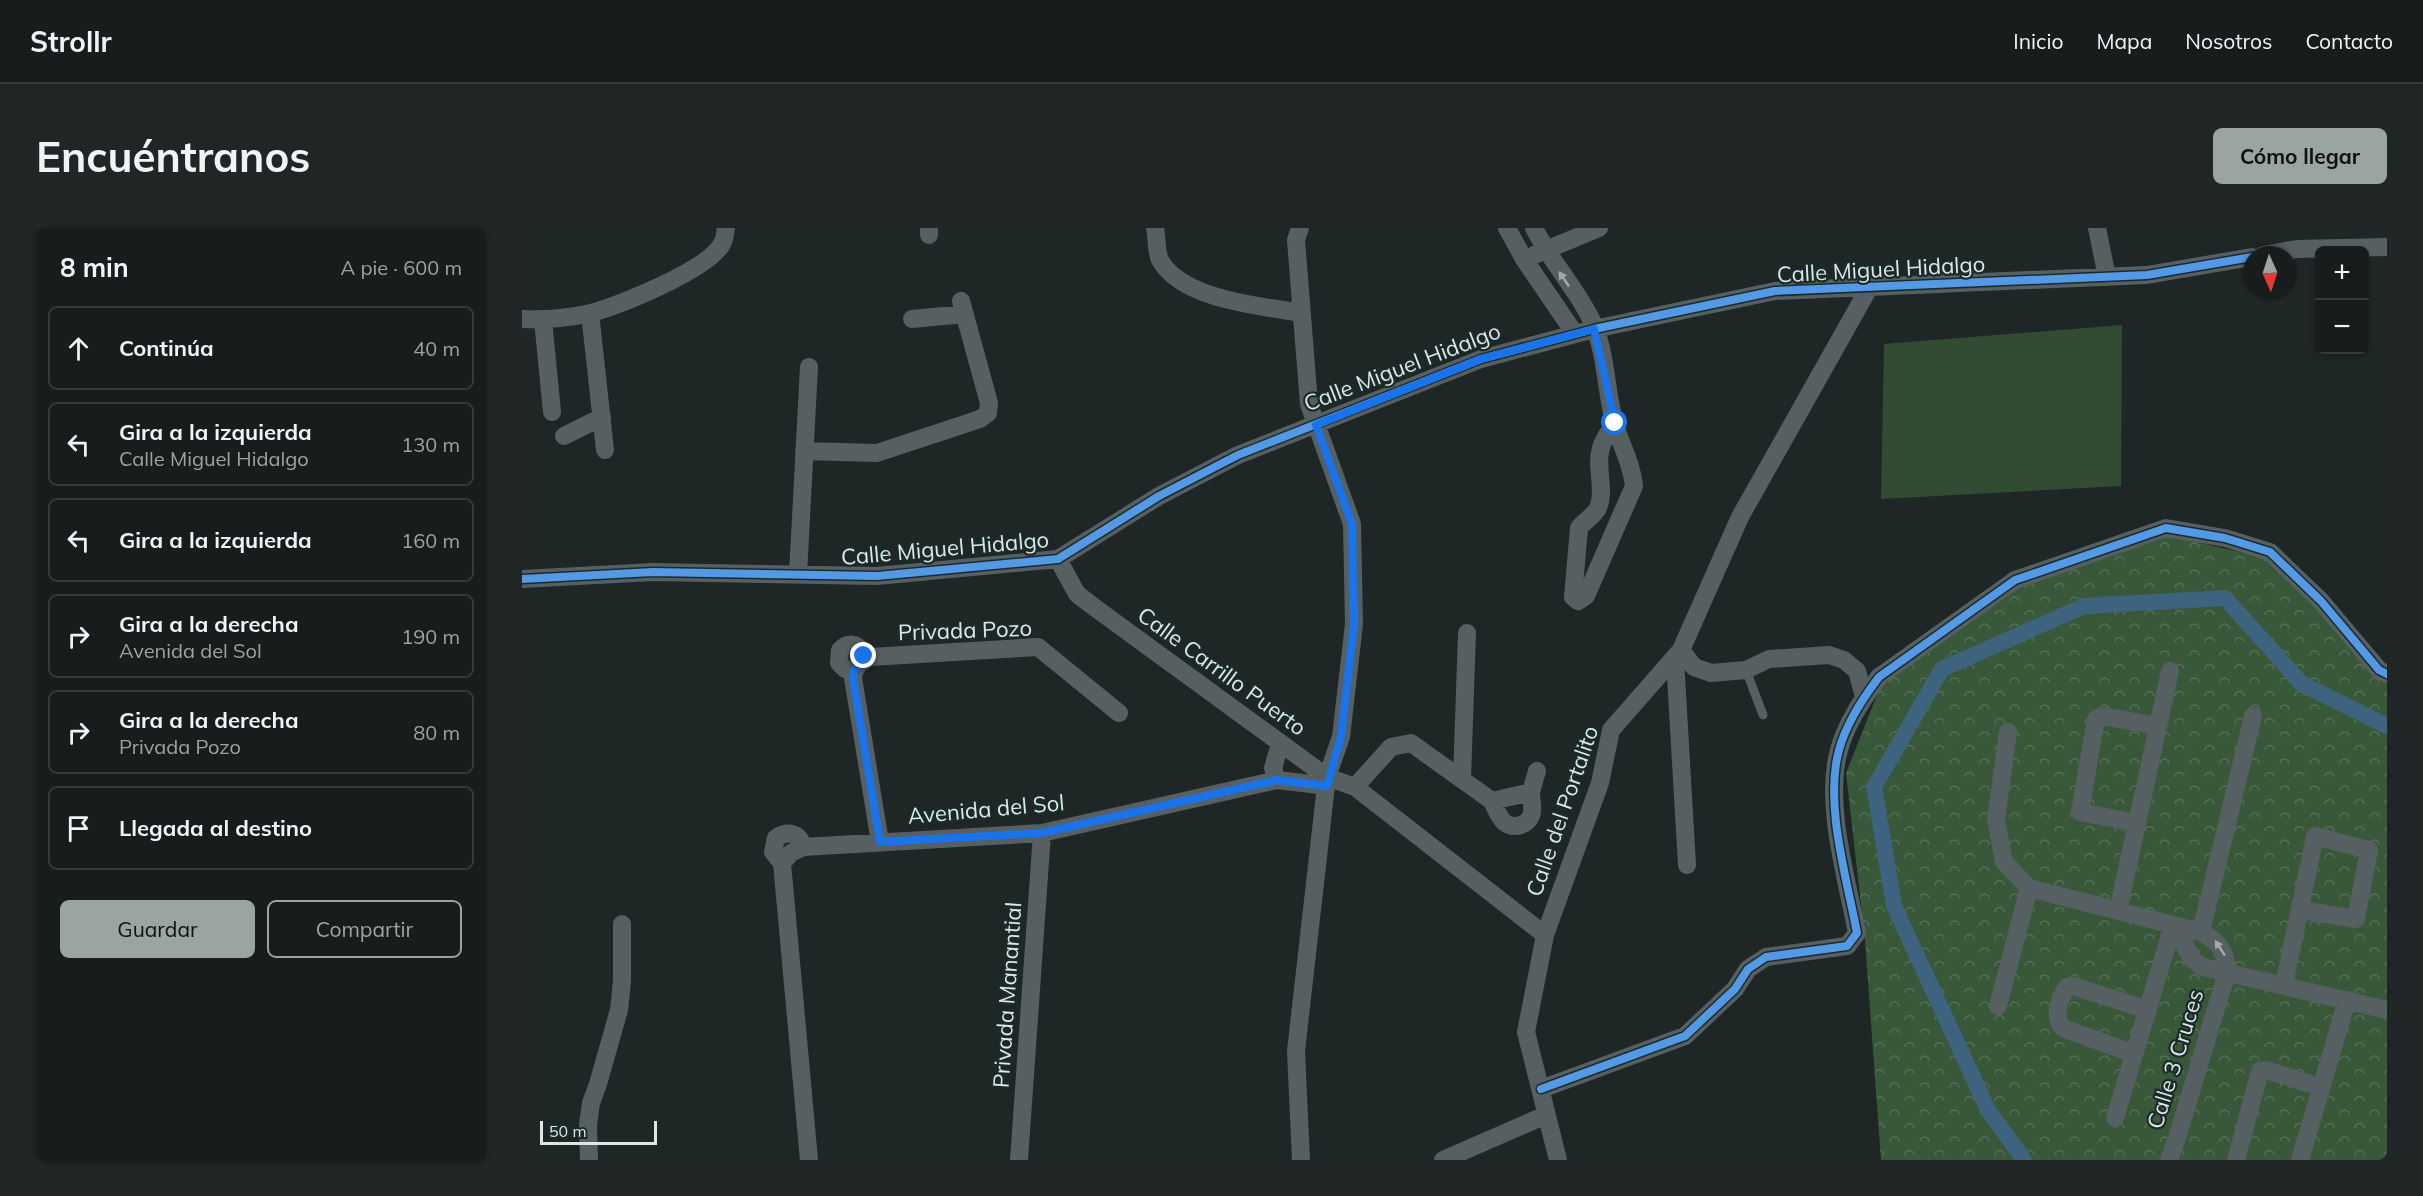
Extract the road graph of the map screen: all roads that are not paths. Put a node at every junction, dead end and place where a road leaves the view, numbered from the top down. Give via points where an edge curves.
1 (726, 228) edge
2 (1155, 228) edge
3 (1300, 228) edge
4 (1507, 228) edge
5 (1534, 228) edge
6 (1599, 228) edge
7 (2097, 228) edge
8 (2387, 247) edge
9 (2297, 249) edge
10 (1545, 251) junction
11 (2243, 258) edge
12 (1524, 259) junction
13 (2107, 277) junction
14 (1869, 288) junction
15 (1579, 301) junction
16 (590, 313) junction
17 (1302, 313) junction
18 (1560, 313) junction
19 (522, 319) edge
20 (912, 319) dead end
21 (543, 320) junction
22 (1594, 329) junction
23 (1575, 334) junction
24 (809, 367) dead end
25 (552, 412) dead end
26 (602, 417) junction
27 (1615, 423) junction
28 (1316, 425) junction
29 (564, 436) dead end
30 (605, 450) dead end
31 (804, 451) junction
32 (1058, 559) junction
33 (798, 574) junction
34 (522, 579) edge
35 (1467, 633) dead end
36 (1678, 655) junction
37 (1746, 669) junction
38 (2170, 671) dead end
39 (2387, 674) edge
40 (1864, 697) junction
41 (1119, 713) dead end
42 (1763, 715) dead end
43 (2253, 716) dead end
44 (2158, 726) junction
45 (2008, 732) dead end
46 (1280, 744) junction
47 (1537, 771) dead end
48 (1462, 779) junction
49 (1277, 780) junction
50 (1327, 782) junction
51 (1355, 787) junction
52 (1531, 792) junction
53 (1492, 801) junction
54 (2138, 823) junction
55 (1042, 833) junction
56 (880, 842) junction
57 (1687, 865) dead end
58 (2029, 888) junction
59 (2300, 910) junction
60 (2118, 912) junction
61 (622, 924) dead end
62 (2177, 926) junction
63 (2201, 932) junction
64 (1545, 935) junction
65 (2227, 972) junction
66 (2284, 986) junction
67 (2347, 1000) junction
68 (1998, 1006) dead end
69 (2148, 1010) junction
70 (2387, 1010) edge
71 (2134, 1054) junction
72 (2320, 1088) junction
73 (1541, 1089) junction
74 (1546, 1115) junction
75 (2115, 1118) dead end
76 (589, 1160) edge
77 (809, 1160) edge
78 (1019, 1160) edge
79 (1301, 1160) edge
80 (1443, 1160) edge
81 (1558, 1160) edge
82 (2169, 1160) edge
83 (2236, 1160) edge
84 (2300, 1160) edge

1 - 16 street via 723,243 696,268 630,300
2 - 17 street via 1159,259 1193,288 1239,302
3 - 17 street via 1296,240
4 - 12 street
5 - 10 street
6 - 10 street
7 - 13 street
8 - 9 street
10 - 12 street
15 -> 10 street
11 - 13 street, Calle Miguel Hidalgo
12 - 18 street
13 - 14 street, Calle Miguel Hidalgo
14 - 22 street, Calle Miguel Hidalgo via 1775,291
14 - 36 street, Calle del Portalito via 1740,517
15 - 18 street
15 - 22 street
16 - 21 street
16 - 26 street
17 - 28 street via 1309,404
18 - 23 street
19 - 21 street
20 - 31 street via 963,308 988,412 980,419 877,453
21 - 25 street
22 - 23 street, Calle Miguel Hidalgo
22 - 27 street
23 - 28 street, Calle Miguel Hidalgo via 1481,359
24 - 31 street
26 - 29 street
26 - 30 street
27 - 27 street via 1634,486 1586,596 1578,601 1573,597 1579,528 1597,511 1601,446
28 - 32 street, Calle Miguel Hidalgo via 1218,465 1159,496
28 - 50 street via 1352,524 1354,624 1341,737
31 - 33 street
32 - 33 street, Calle Miguel Hidalgo via 877,576
32 - 46 street, Calle Carrillo Puerto via 1077,594
33 - 34 street, Calle Miguel Hidalgo via 653,572
35 - 48 street
36 - 37 street via 1711,673
36 - 57 street
36 - 64 street, Calle del Portalito via 1611,730 1600,783
37 - 40 street via 1769,659 1829,655 1844,660 1857,672
37 - 42 lane
38 - 44 street
39 - 40 street via 2379,670 2321,600 2270,552 2225,538 2166,528 2015,580 1879,677
40 - 73 street via 1839,748 1835,768 1834,811 1857,933 1854,940 1847,946 1766,957 1748,969 1735,989 1684,1036
41 - 56 street, Privada Pozo via 1038,647 870,657 859,665 853,678
43 - 63 street
44 - 54 street
44 - 54 street via 2102,716 2096,719 2080,812
45 - 58 street via 1996,819 2004,862
46 - 49 street via 1273,768
46 - 50 street, Calle Carrillo Puerto
47 - 52 street
48 - 51 street via 1411,743 1401,743 1391,747
48 - 53 street
49 - 50 street, Avenida del Sol
49 - 55 street, Avenida del Sol
50 - 51 street, Calle Carrillo Puerto
50 - 79 street via 1296,1051
51 - 64 street, Calle Carrillo Puerto
52 - 53 street
52 - 53 street via 1530,817 1517,826 1502,820
54 - 60 street
55 - 56 street, Avenida del Sol
55 - 78 street, Privada Manantial
56 - 77 street, Avenida del Sol via 792,854
58 - 60 street
58 - 68 street
59 - 59 street via 2315,836 2369,850 2356,919
59 - 66 street
60 - 62 street
61 - 76 street via 619,1010 591,1103
62 - 63 street
62 - 65 street via 2192,961
62 - 69 street
65 -> 63 street via 2223,951
64 - 73 street, Calle del Portalito via 1526,1032
65 - 66 street
65 - 82 street, Calle 3 Cruces
66 - 67 street
67 - 70 street
67 - 72 street
69 - 71 street
69 - 71 street via 2073,986 2063,992 2057,1016 2063,1028
71 - 75 street
72 - 83 street via 2260,1071
72 - 84 street
73 - 74 street, Calle del Portalito
74 - 80 street
74 - 81 street, Calle del Portalito

